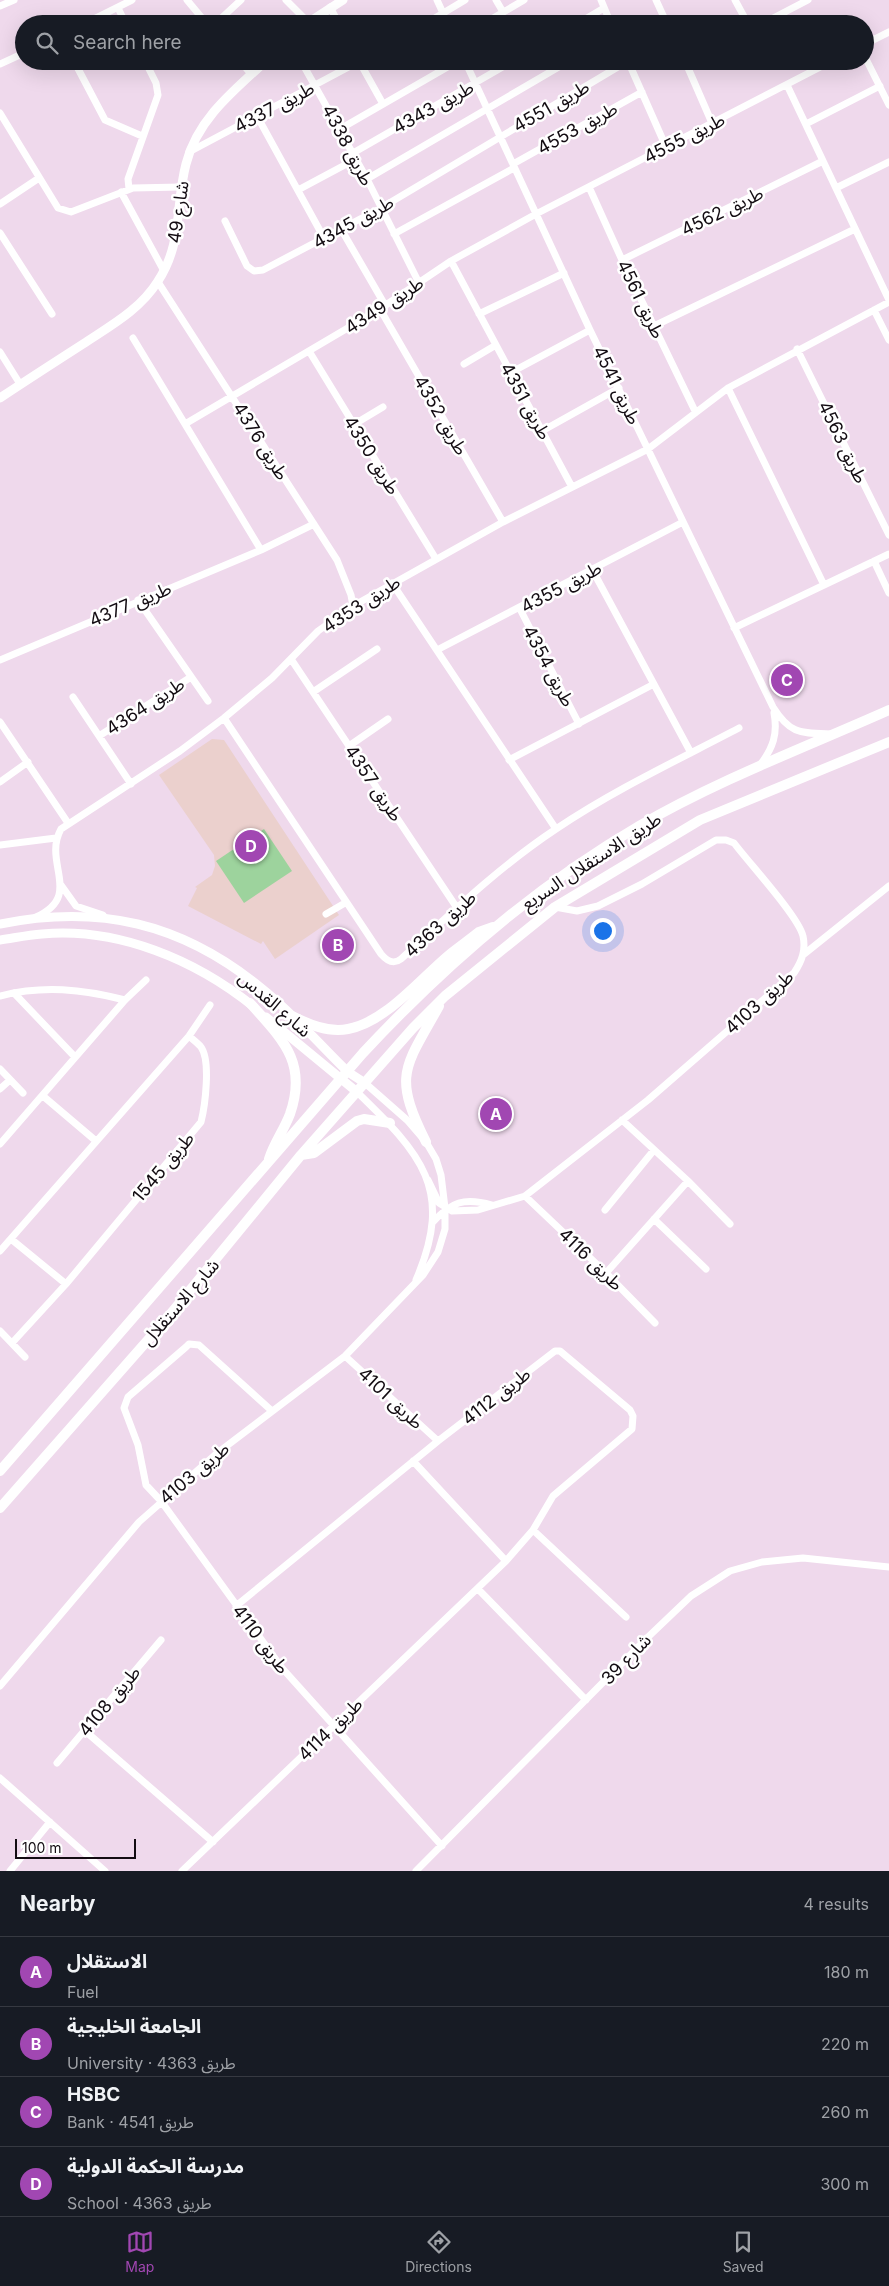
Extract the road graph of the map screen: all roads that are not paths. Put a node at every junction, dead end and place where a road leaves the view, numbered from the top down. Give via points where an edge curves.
1 (14, 0) edge
2 (132, 0) edge
3 (187, 0) edge
4 (241, 0) edge
5 (286, 0) edge
6 (343, 0) edge
7 (437, 0) edge
8 (465, 0) edge
9 (496, 0) edge
10 (524, 0) edge
11 (601, 0) edge
12 (656, 0) edge
13 (735, 0) edge
14 (808, 0) edge
15 (0, 6) edge
16 (330, 7) junction
17 (118, 8) junction
18 (604, 8) junction
19 (503, 12) junction
20 (443, 13) junction
21 (103, 15) edge
22 (122, 15) edge
23 (200, 15) edge
24 (225, 15) edge
25 (300, 15) edge
26 (318, 15) edge
27 (334, 15) edge
28 (440, 15) edge
29 (498, 15) edge
30 (592, 15) edge
31 (607, 15) edge
32 (663, 15) edge
33 (743, 15) edge
34 (779, 15) edge
35 (889, 32) edge
36 (874, 40) edge
37 (15, 57) edge
38 (0, 64) edge
39 (79, 70) edge
40 (150, 70) edge
41 (248, 70) edge
42 (256, 70) edge
43 (306, 70) edge
44 (342, 70) edge
45 (364, 70) edge
46 (442, 70) edge
47 (469, 70) edge
48 (499, 70) edge
49 (553, 70) edge
50 (613, 70) edge
51 (632, 70) edge
52 (689, 70) edge
53 (815, 70) edge
54 (872, 70) edge
55 (251, 74) junction
56 (475, 84) junction
57 (315, 85) junction
58 (787, 85) junction
59 (880, 86) junction
60 (642, 92) junction
61 (383, 104) junction
62 (889, 105) edge
63 (487, 108) junction
64 (0, 112) edge
65 (257, 116) junction
66 (712, 123) junction
67 (806, 124) junction
68 (340, 128) junction
69 (142, 136) junction
70 (500, 136) junction
71 (666, 147) junction
72 (189, 152) junction
73 (354, 156) junction
74 (823, 161) junction
75 (889, 162) edge
76 (513, 166) junction
77 (39, 178) junction
78 (367, 179) junction
79 (182, 187) junction
80 (589, 187) junction
81 (836, 188) junction
82 (129, 189) junction
83 (298, 190) junction
84 (121, 192) junction
85 (0, 204) edge
86 (381, 208) junction
87 (536, 214) junction
88 (225, 221) dead end
89 (341, 229) junction
90 (855, 230) junction
91 (0, 233) edge
92 (394, 234) junction
93 (324, 238) junction
94 (622, 260) junction
95 (451, 261) junction
96 (164, 272) junction
97 (564, 273) junction
98 (158, 282) junction
99 (419, 283) junction
100 (889, 301) edge
101 (383, 307) junction
102 (874, 310) junction
103 (52, 314) dead end
104 (480, 314) junction
105 (654, 326) junction
106 (590, 330) junction
107 (133, 338) dead end
108 (889, 340) edge
109 (496, 345) junction
110 (797, 349) junction
111 (309, 351) junction
112 (0, 352) edge
113 (464, 364) dead end
114 (510, 373) junction
115 (20, 384) junction
116 (619, 388) junction
117 (728, 388) junction
118 (233, 396) junction
119 (0, 398) edge
120 (383, 407) dead end
121 (695, 411) junction
122 (185, 424) junction
123 (353, 425) junction
124 (542, 432) junction
125 (648, 449) junction
126 (572, 487) junction
127 (502, 522) junction
128 (683, 522) junction
129 (314, 524) junction
130 (889, 535) edge
131 (261, 550) junction
132 (889, 554) edge
133 (436, 559) junction
134 (874, 561) junction
135 (593, 571) junction
136 (392, 583) junction
137 (824, 585) junction
138 (889, 593) edge
139 (138, 600) junction
140 (353, 606) junction
141 (520, 609) junction
142 (734, 628) junction
143 (377, 649) dead end
144 (437, 650) junction
145 (291, 659) junction
146 (0, 660) edge
147 (191, 677) junction
148 (654, 684) junction
149 (312, 692) junction
150 (73, 697) dead end
151 (208, 701) dead end
152 (772, 707) junction
153 (889, 710) edge
154 (224, 718) junction
155 (388, 719) dead end
156 (0, 722) edge
157 (579, 724) junction
158 (740, 728) dead end
159 (836, 734) junction
160 (99, 736) junction
161 (889, 742) edge
162 (349, 746) junction
163 (691, 753) junction
164 (509, 760) junction
165 (28, 762) junction
166 (758, 769) junction
167 (0, 782) edge
168 (131, 784) junction
169 (68, 823) junction
170 (556, 829) junction
171 (56, 838) junction
172 (0, 845) edge
173 (60, 886) junction
174 (889, 886) edge
175 (346, 903) junction
176 (555, 907) junction
177 (457, 908) junction
178 (326, 914) dead end
179 (36, 917) junction
180 (113, 918) junction
181 (0, 924) edge
182 (498, 924) junction
183 (0, 940) edge
184 (803, 955) junction
185 (146, 980) dead end
186 (14, 993) junction
187 (0, 996) edge
188 (445, 996) junction
189 (125, 1000) junction
190 (250, 1003) junction
191 (210, 1005) dead end
192 (290, 1016) junction
193 (189, 1036) junction
194 (75, 1057) junction
195 (0, 1069) edge
196 (348, 1072) junction
197 (10, 1080) junction
198 (341, 1081) junction
199 (365, 1083) junction
200 (0, 1088) edge
201 (358, 1092) junction
202 (22, 1093) dead end
203 (43, 1096) junction
204 (622, 1120) junction
205 (390, 1123) junction
206 (96, 1141) junction
207 (426, 1142) junction
208 (0, 1144) edge
209 (654, 1150) junction
210 (301, 1155) junction
211 (267, 1165) junction
212 (428, 1180) junction
213 (688, 1181) junction
214 (525, 1196) junction
215 (446, 1208) junction
216 (605, 1210) dead end
217 (654, 1219) junction
218 (433, 1222) junction
219 (730, 1224) dead end
220 (11, 1239) junction
221 (0, 1251) edge
222 (706, 1269) dead end
223 (606, 1272) junction
224 (66, 1284) junction
225 (413, 1286) junction
226 (655, 1323) dead end
227 (0, 1331) edge
228 (12, 1343) junction
229 (345, 1356) junction
230 (26, 1357) dead end
231 (272, 1411) junction
232 (438, 1441) junction
233 (413, 1461) junction
234 (0, 1471) edge
235 (161, 1500) junction
236 (0, 1508) edge
237 (533, 1530) junction
238 (506, 1562) junction
239 (889, 1567) edge
240 (478, 1589) junction
241 (236, 1606) junction
242 (626, 1617) dead end
243 (161, 1640) dead end
244 (0, 1686) edge
245 (586, 1700) junction
246 (333, 1726) junction
247 (84, 1730) junction
248 (57, 1762) dead end
249 (0, 1778) edge
250 (50, 1822) junction
251 (213, 1842) junction
252 (442, 1846) junction
253 (10, 1871) edge
254 (105, 1871) edge
255 (182, 1871) edge
256 (416, 1871) edge

1 - 15 street
2 - 17 street
3 - 23 street
4 - 24 street
5 - 25 street
6 - 16 main road
7 - 20 street
8 - 20 street
9 - 19 street
10 - 19 street
11 - 18 street
12 - 32 street
13 - 33 street
14 - 34 street
16 - 26 main road
16 - 27 street
17 - 21 street
17 - 22 street
18 - 30 street
18 - 31 street
19 - 29 street
20 - 28 street
35 - 36 street
37 - 38 street
39 - 69 street via 105,120
40 - 69 street via 158,96
41 - 55 street
42 - 55 main road, شارع 49
43 - 57 street, طريق 4338
44 - 57 street, طريق 4337
45 - 61 street
46 - 61 street
47 - 56 street, طريق 4541
48 - 56 street, طريق 4343
49 - 63 street, طريق 4551
50 - 70 street, طريق 4551
51 - 60 street
52 - 66 street
53 - 58 street, طريق 4555
54 - 59 street
55 - 72 main road, شارع 49 via 203,124
56 - 63 street, طريق 4541
56 - 73 street, طريق 4343
57 - 65 street, طريق 4337
57 - 68 street, طريق 4338
58 - 66 street, طريق 4555
58 - 67 street
59 - 62 street
59 - 67 street
60 - 71 street
60 - 76 street, طريق 4553
61 - 68 street
63 - 70 street, طريق 4541
63 - 78 street, طريق 4343
64 - 77 street
65 - 72 street, طريق 4337
65 - 83 street
66 - 71 street, طريق 4555
67 - 74 street
68 - 73 street, طريق 4338
69 - 82 street via 128,179
70 - 76 street, طريق 4541
70 - 86 street, طريق 4345
71 - 80 street, طريق 4555
72 - 79 main road, شارع 49
73 - 78 street, طريق 4338
73 - 83 street, طريق 4343
74 - 81 street
74 - 94 street, طريق 4562
75 - 81 street
76 - 87 street, طريق 4541
76 - 92 street, طريق 4553
77 - 84 street via 58,208 71,212
77 - 85 street
78 - 86 street, طريق 4338
79 - 82 street
79 - 96 main road, شارع 49 via 177,238
80 - 87 street, طريق 4555
80 - 94 street, طريق 4561
81 - 90 street
82 - 84 street
83 - 93 street
84 - 96 street
86 - 89 street, طريق 4345
86 - 92 street, طريق 4338
87 - 95 street, طريق 4349
87 - 97 street, طريق 4541
88 - 93 street, طريق 4345 via 248,266 254,271 263,270
89 - 93 street, طريق 4345
89 - 101 street, طريق 4352
90 - 100 street
90 - 105 street
91 - 103 street
92 - 99 street, طريق 4338
94 - 105 street, طريق 4561
95 - 99 street, طريق 4349
95 - 104 street, طريق 4351
96 - 98 main road, شارع 49
97 - 104 street
97 - 106 street, طريق 4541
98 - 115 main road, شارع 49 via 130,312
98 - 118 street, طريق 4376
99 - 101 street, طريق 4349
100 - 102 street
101 - 111 street, طريق 4349
101 - 127 street, طريق 4352
102 - 108 street
102 - 110 street
104 - 109 street, طريق 4351
105 - 121 street, طريق 4561
106 - 114 street
106 - 116 street, طريق 4541
107 - 122 street
109 - 113 street
109 - 114 street, طريق 4351
110 - 117 street
110 - 130 street, طريق 4563
111 - 118 street, طريق 4349
111 - 123 street, طريق 4350
112 - 115 street
114 - 124 street, طريق 4351
115 - 119 main road, شارع 49
116 - 124 street
116 - 125 street, طريق 4541
117 - 121 street
117 - 137 street
118 - 122 street, طريق 4349
118 - 129 street, طريق 4376
120 - 123 street
121 - 125 street
122 - 131 street
123 - 133 street, طريق 4350
124 - 126 street, طريق 4351
125 - 126 street, طريق 4353
125 - 128 street, طريق 4541
126 - 127 street, طريق 4353
127 - 133 street, طريق 4353
128 - 135 street, طريق 4355
128 - 142 street, طريق 4541
129 - 131 street, طريق 4377
129 - 140 street, طريق 4376 via 337,560
131 - 139 street, طريق 4377
132 - 134 street
133 - 136 street, طريق 4353
134 - 137 street
134 - 138 street
135 - 141 street, طريق 4355
135 - 148 street
136 - 140 street, طريق 4353
136 - 144 street
137 - 142 street
139 - 146 street, طريق 4377
139 - 147 street, طريق 4364
140 - 145 street, طريق 4353 via 318,632
141 - 144 street, طريق 4355
141 - 157 street, طريق 4354
142 - 152 street, طريق 4541
143 - 149 street
144 - 164 street
145 - 149 street, طريق 4357
145 - 154 street, طريق 4353
147 - 151 street, طريق 4364
147 - 160 street, طريق 4364
148 - 157 street, طريق 4354
148 - 163 street
149 - 162 street, طريق 4357
150 - 160 street, طريق 4364
152 - 159 street via 789,728
152 - 166 street via 775,737 769,754
153 - 159 main road, طريق الاستقلال السريع
154 - 168 street, طريق 4353
154 - 175 street, طريق 4363
155 - 162 street
156 - 165 street
157 - 164 street, طريق 4354
158 - 163 street, طريق 4363
159 - 166 main road, طريق الاستقلال السريع
160 - 168 street, طريق 4364
161 - 176 main road, طريق الاستقلال السريع via 700,820
162 - 177 street, طريق 4357
163 - 170 street, طريق 4363
164 - 170 street
165 - 167 street
165 - 169 street
166 - 182 main road, طريق الاستقلال السريع via 639,826
168 - 169 street, طريق 4353
169 - 171 street, طريق 4353
170 - 177 street, طريق 4363 via 493,876
171 - 172 street
171 - 173 street
173 - 179 street via 59,899 54,906
173 - 180 street via 82,910
174 - 184 street
175 - 177 street, طريق 4363 via 381,954 394,962
175 - 178 street
176 - 184 street, طريق 4103 via 577,911 598,906 716,840 726,840 734,843 799,926 804,940
176 - 188 main road, طريق الاستقلال السريع
179 - 180 main road, شارع القدس
179 - 181 main road, شارع القدس
180 - 192 main road, شارع القدس via 154,928 208,952 260,987
182 - 192 main road via 479,932 367,1023 337,1030 318,1028
182 - 196 main road, طريق الاستقلال السريع via 399,1016
183 - 190 main road, شارع القدس via 43,934 81,935 147,946 198,968
184 - 204 street, طريق 4103 via 794,973
185 - 189 street
186 - 187 street
186 - 189 street via 89,990
186 - 194 street
188 - 199 main road, طريق الاستقلال السريع
188 - 207 main road via 418,1040 407,1070 408,1105
189 - 194 street
190 - 198 main road, شارع القدس
190 - 211 main road via 289,1050 295,1070 291,1112
191 - 193 street
192 - 196 main road, شارع القدس
193 - 206 street
193 - 224 street, طريق 1545 via 202,1048 206,1076 206,1103 200,1122
194 - 203 street
195 - 197 street
196 - 198 main road, طريق الاستقلال السريع
196 - 199 main road, شارع القدس
197 - 200 street
197 - 202 street
198 - 201 main road, شارع القدس
198 - 211 main road, شارع الاستقلال
199 - 201 main road, طريق الاستقلال السريع
199 - 207 street, طريق 4103 via 407,1120
201 - 205 street, طريق 4103
201 - 210 main road, شارع الاستقلال
203 - 206 street
203 - 208 street
204 - 209 street
204 - 214 street, طريق 4103
205 - 210 main road via 357,1121 314,1153
205 - 212 street, طريق 4103 via 413,1150
206 - 220 street
207 - 215 street, طريق 4103 via 441,1175
209 - 213 street
209 - 216 street
210 - 236 main road, شارع الاستقلال via 169,1316
211 - 234 main road, شارع الاستقلال
212 - 215 street via 439,1203
212 - 218 street, طريق 4103
213 - 217 street
213 - 219 street
214 - 215 street, طريق 4103 via 492,1205 480,1202 452,1204
214 - 223 street, طريق 4116
215 - 218 street
215 - 225 street, طريق 4103 via 445,1229 438,1252
217 - 222 street
217 - 223 street
218 - 225 street, طريق 4103 via 426,1255
220 - 221 street
220 - 224 street
223 - 226 street, طريق 4116
224 - 228 street, طريق 1545
225 - 229 street, طريق 4103
227 - 228 street
228 - 230 street
229 - 231 street, طريق 4103
229 - 232 street, طريق 4101
231 - 235 street, طريق 4103
231 - 235 street, طريق 4110 via 199,1344 186,1346 128,1397 124,1408 138,1445 146,1485
232 - 233 street, طريق 4112
232 - 237 street, طريق 4112 via 556,1350 630,1410 632,1429 558,1492 545,1507
233 - 238 street
233 - 241 street, طريق 4112
235 - 241 street, طريق 4110
235 - 244 street, طريق 4103
237 - 238 street, طريق 4114
237 - 242 street
238 - 240 street, طريق 4114
239 - 245 street, شارع 39 via 803,1558 762,1562 730,1571 691,1596
240 - 245 street
240 - 246 street, طريق 4114
241 - 246 street, طريق 4110 via 282,1668
243 - 247 street, طريق 4108
245 - 252 street, شارع 39
246 - 251 street, طريق 4114
246 - 252 street, طريق 4110
247 - 248 street, طريق 4108
247 - 251 street
249 - 250 street
250 - 253 street
250 - 254 street
251 - 255 street, طريق 4114
252 - 256 street, شارع 39

